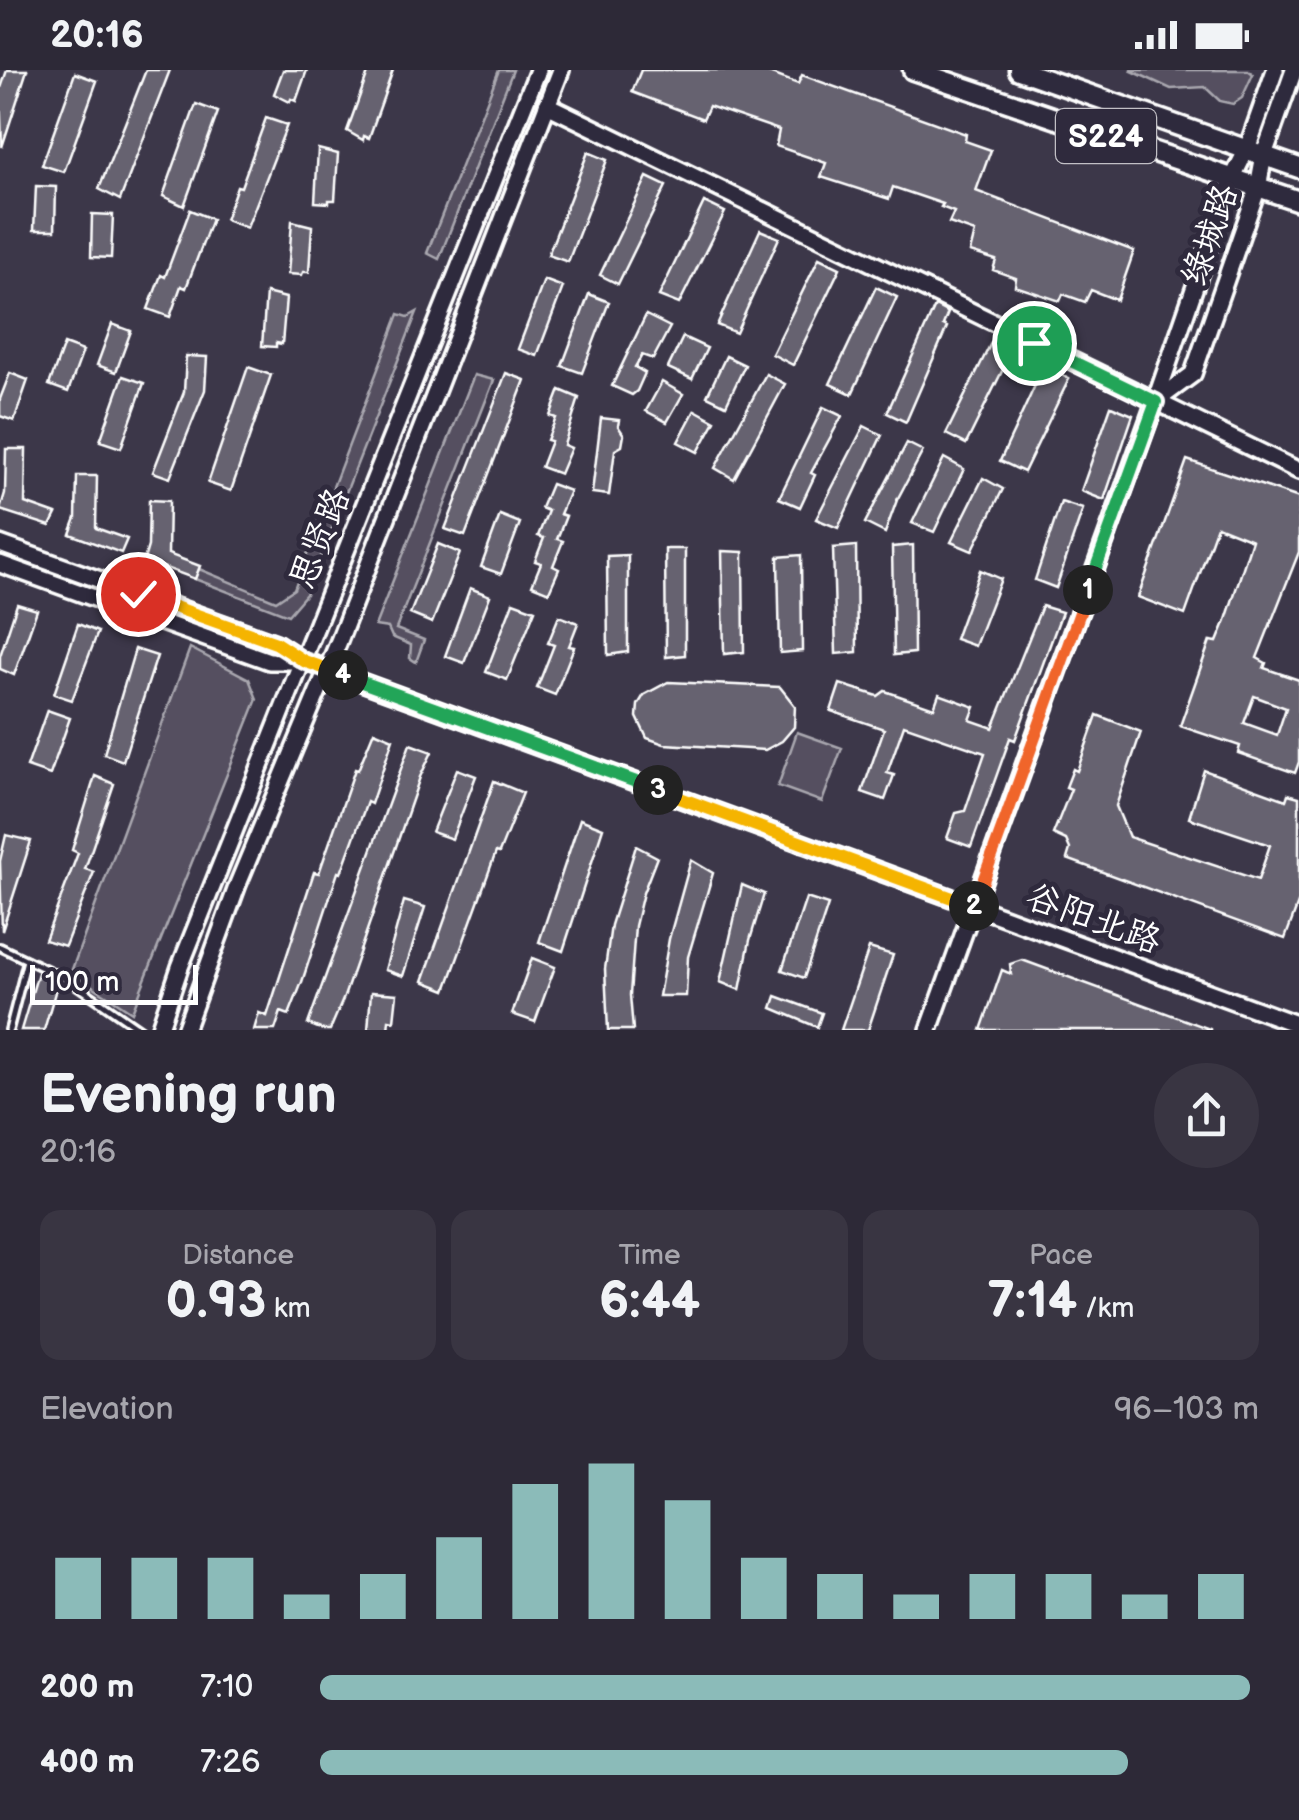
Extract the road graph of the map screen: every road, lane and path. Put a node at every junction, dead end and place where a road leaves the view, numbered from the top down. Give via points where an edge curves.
1 (538, 70) edge
2 (561, 70) edge
3 (913, 70) edge
4 (1019, 70) edge
5 (1275, 70) edge
6 (1294, 70) edge
7 (548, 105) junction
8 (1256, 152) junction
9 (1299, 168) edge
10 (1232, 179) junction
11 (1258, 187) junction
12 (1299, 201) edge
13 (1156, 402) junction
14 (1299, 471) edge
15 (0, 544) edge
16 (0, 564) edge
17 (304, 661) junction
18 (326, 669) junction
19 (974, 906) junction
20 (0, 948) edge
21 (27, 960) junction
22 (1299, 1025) edge
23 (9, 1030) edge
24 (140, 1030) edge
25 (159, 1030) edge
26 (185, 1030) edge
27 (929, 1030) edge

1 - 17 main road, 思贤路
2 - 7 main road, 思贤路
3 - 10 main road, S224
4 - 8 main road, S224
5 - 8 main road, 绿城路
6 - 8 main road, 绿城路
7 - 13 main road
7 - 18 main road, 思贤路
8 - 9 main road, S224
8 - 10 main road, 绿城路
8 - 11 main road, 绿城路
10 - 11 main road, S224
10 - 13 main road, 绿城路
11 - 12 main road, S224
11 - 13 main road, 绿城路 via 1193,374
13 - 14 main road
13 - 19 main road, 绿城路
15 - 17 main road, 谷阳北路 via 276,643
16 - 17 main road, 谷阳北路 via 270,660
17 - 18 main road, 谷阳北路
17 - 25 main road, 思贤路
18 - 19 main road, 谷阳北路
18 - 26 main road, 思贤路
19 - 22 main road, 谷阳北路
19 - 27 main road, 绿城路
20 - 21 lane
21 - 23 lane
21 - 24 lane via 69,980

